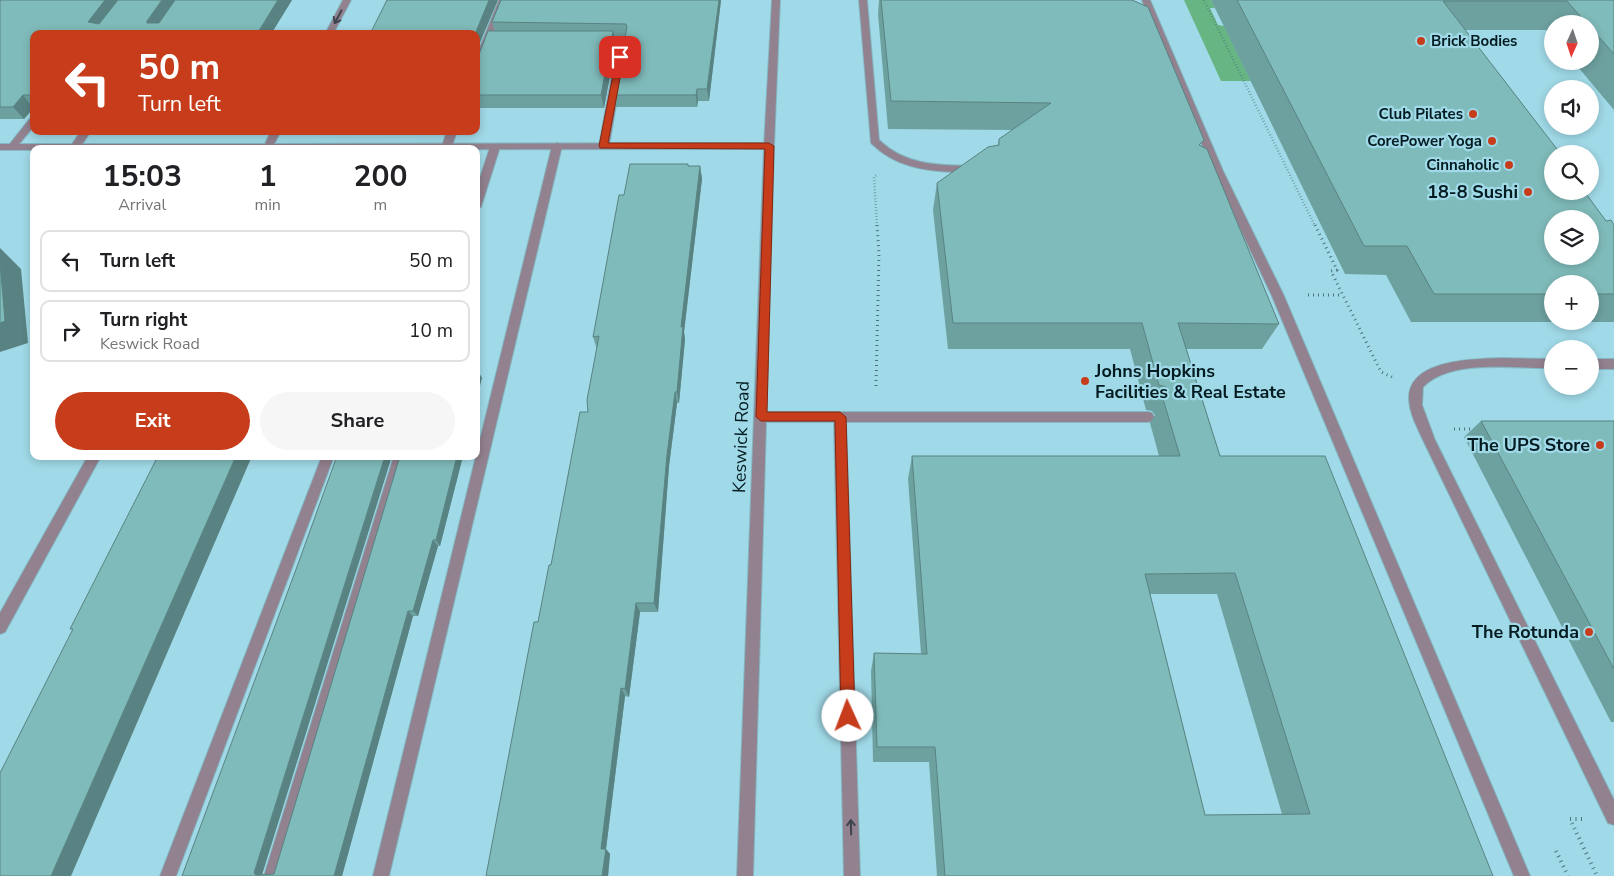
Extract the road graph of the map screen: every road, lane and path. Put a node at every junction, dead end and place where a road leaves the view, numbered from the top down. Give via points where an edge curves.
1 (347, 0) edge
2 (503, 0) edge
3 (776, 0) edge
4 (862, 0) edge
5 (1146, 0) edge
6 (1204, 0) edge
7 (331, 30) edge
8 (584, 39) edge
9 (480, 62) edge
10 (30, 124) edge
11 (495, 146) junction
12 (557, 146) junction
13 (604, 146) junction
14 (769, 146) junction
15 (0, 147) edge
16 (12, 147) junction
17 (30, 147) edge
18 (480, 147) edge
19 (989, 169) edge
20 (880, 173) dead end
21 (480, 194) edge
22 (1343, 295) junction
23 (1300, 296) dead end
24 (1544, 364) edge
25 (1599, 364) edge
26 (1614, 364) edge
27 (1380, 372) dead end
28 (876, 386) dead end
29 (761, 417) junction
30 (840, 417) junction
31 (1148, 417) dead end
32 (1480, 430) dead end
33 (1456, 438) dead end
34 (93, 460) edge
35 (326, 460) edge
36 (399, 460) edge
37 (0, 628) edge
38 (1614, 817) edge
39 (1588, 819) dead end
40 (1556, 851) dead end
41 (168, 876) edge
42 (272, 876) edge
43 (381, 876) edge
44 (745, 876) edge
45 (852, 876) edge
46 (1522, 876) edge
47 (1568, 876) edge
48 (1597, 876) edge

1 -> 7 street
2 - 9 street via 493,39
3 - 14 street, Keswick Road
4 - 19 street via 874,141 895,158 918,166
5 - 46 street via 1214,171 1278,296
6 - 22 path via 1337,270 1331,271
8 - 13 street via 623,39
10 - 16 street
11 - 12 street
11 - 18 street
11 - 21 street
12 - 13 street
12 - 43 street
13 - 14 street
14 - 29 street, Keswick Road
15 - 16 street
16 - 17 street
20 - 28 path via 874,177 879,253
22 - 23 path
22 - 27 path
24 - 38 street via 1451,366 1430,373 1418,385 1416,400 1429,440
25 - 26 street
29 - 30 street
29 - 44 street, Keswick Road
30 - 31 street
45 -> 30 street
32 - 33 path via 1451,429
34 - 37 street
35 - 41 street
36 - 42 street
39 - 48 path via 1570,819
40 - 47 path

